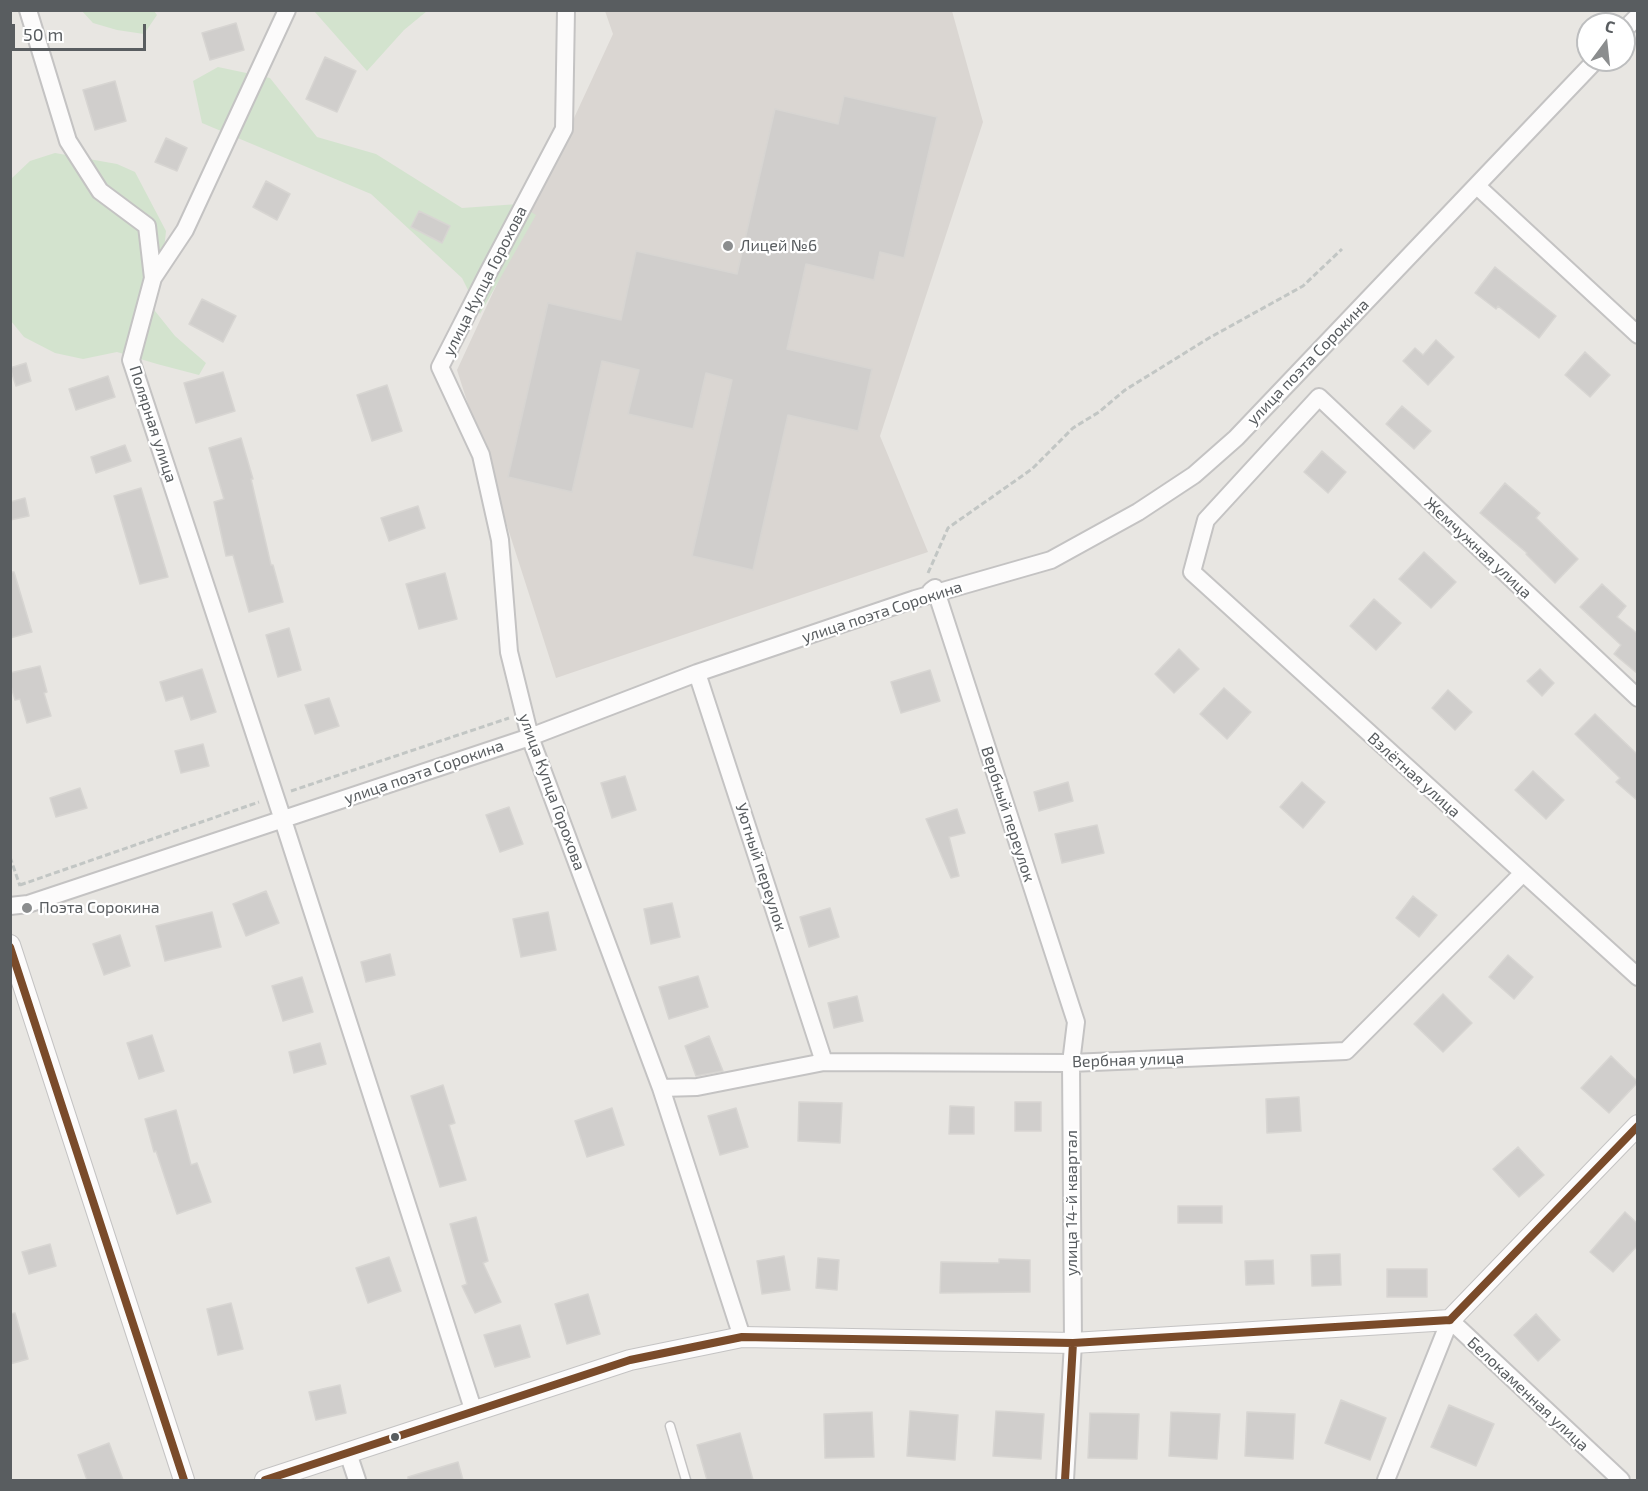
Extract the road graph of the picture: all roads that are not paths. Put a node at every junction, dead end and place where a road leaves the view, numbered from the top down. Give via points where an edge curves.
1 (28, 10) edge
2 (287, 10) edge
3 (566, 10) edge
4 (1585, 72) edge
5 (1477, 186) junction
6 (153, 278) junction
7 (1638, 335) edge
8 (1319, 397) joint
9 (915, 599) junction
10 (697, 673) junction
11 (1638, 698) edge
12 (530, 737) junction
13 (283, 820) junction
14 (1523, 873) junction
15 (10, 906) edge
16 (10, 945) edge
17 (1638, 977) edge
18 (824, 1062) junction
19 (1071, 1063) junction
20 (662, 1088) junction
21 (1638, 1125) edge
22 (1450, 1320) junction
23 (742, 1337) junction
24 (1073, 1343) junction
25 (474, 1412) junction
26 (670, 1426) dead end
27 (348, 1453) junction
28 (184, 1480) edge
29 (265, 1480) edge
30 (357, 1480) edge
31 (686, 1480) edge
32 (1065, 1480) edge
33 (1386, 1480) edge
34 (1621, 1480) edge

1 - 6 street via 68,141 100,191 147,226
2 - 6 street, Полярная улица via 185,230
3 - 12 street, улица Купца Горохова via 564,129 440,366 481,454 500,540 509,652
4 - 5 street, улица поэта Сорокина
5 - 7 street
5 - 9 street, улица поэта Сорокина via 1236,438 1194,475 1052,560
6 - 13 street, Полярная улица via 131,360
8 - 11 street, Жемчужная улица
8 - 14 street, Взлётная улица via 1206,520 1192,572
9 - 10 street, улица поэта Сорокина
9 - 19 street, Вербный переулок via 935,588 1076,1022
10 - 12 street, улица поэта Сорокина
10 - 18 street, Уютный переулок
12 - 13 street, улица поэта Сорокина
12 - 20 street, улица Купца Горохова
13 - 15 street, улица поэта Сорокина via 28,904
13 - 25 street, Полярная улица
14 - 17 street, Взлётная улица
14 - 19 street, Вербная улица via 1346,1051
16 - 28 street
18 - 19 street, Вербная улица
18 - 20 street, Вербная улица via 697,1087
19 - 24 street, улица 14-й квартал
20 - 23 street, улица Купца Горохова
21 - 22 street
22 - 24 street
22 - 33 street
22 - 34 street, Белокаменная улица
23 - 24 street
23 - 25 street via 630,1360
24 - 32 street, улица 14-й квартал
25 - 27 street
26 - 31 lane
27 - 29 street
27 - 30 street

